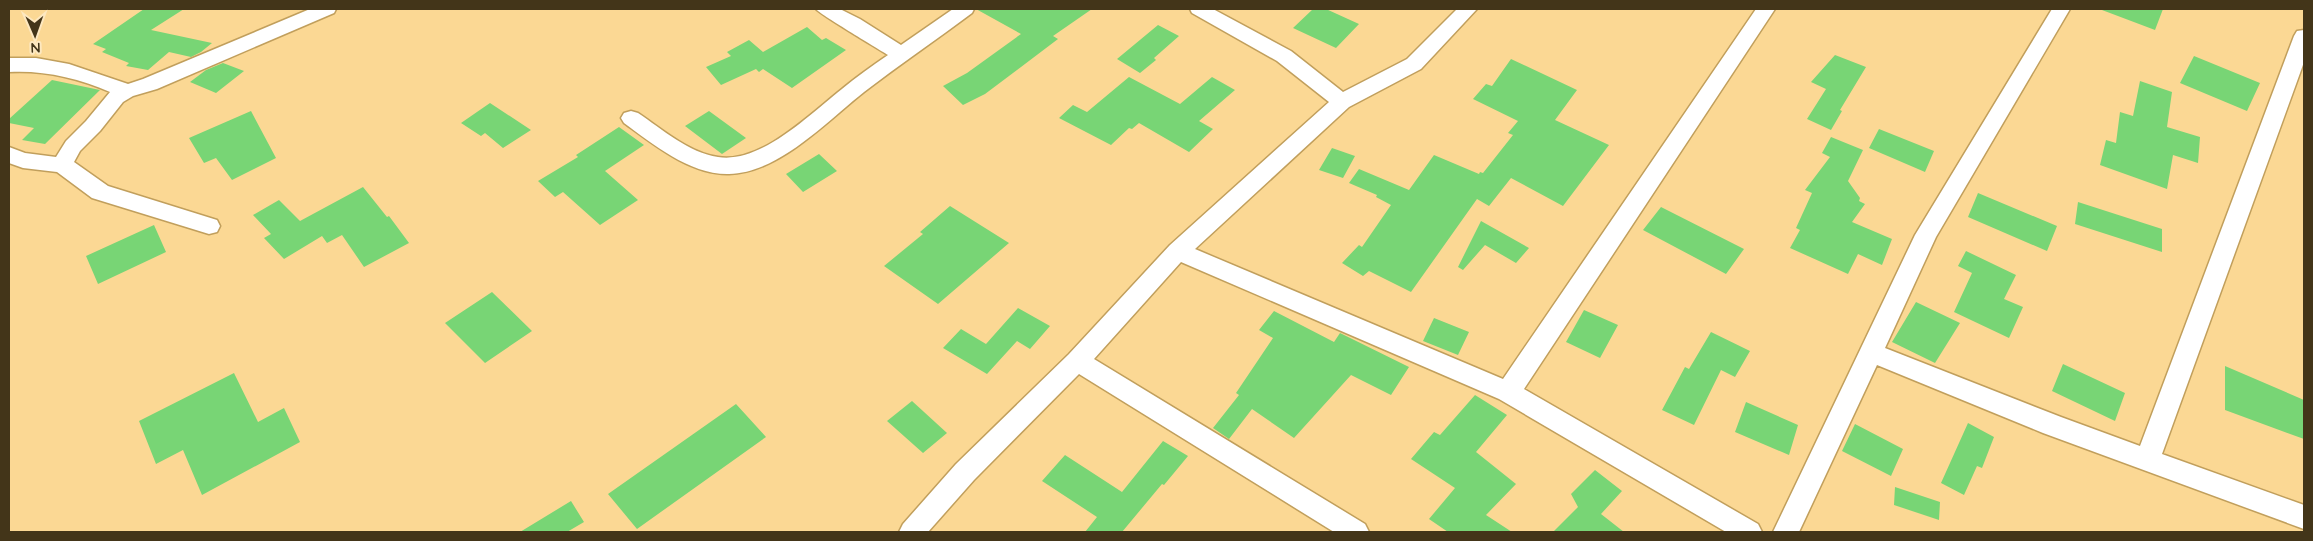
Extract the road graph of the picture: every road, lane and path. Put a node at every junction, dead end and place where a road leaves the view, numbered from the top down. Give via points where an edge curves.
1 (327, 9) edge
2 (825, 9) edge
3 (964, 9) edge
4 (1199, 9) edge
5 (1468, 9) edge
6 (1766, 9) edge
7 (2061, 9) edge
8 (2304, 36) edge
9 (902, 55) junction
10 (9, 65) edge
11 (126, 91) junction
12 (1342, 102) junction
13 (631, 118) dead end
14 (9, 155) edge
15 (62, 165) junction
16 (208, 226) dead end
17 (1178, 251) junction
18 (1872, 353) junction
19 (1076, 361) junction
20 (1508, 392) junction
21 (2148, 458) junction
22 (2304, 517) edge
23 (912, 532) edge
24 (1356, 532) edge
25 (1749, 532) edge
26 (1786, 532) edge

1 - 11 street via 150,84
2 - 9 street
3 - 9 street
4 - 12 street via 1284,56
5 - 12 street via 1414,64
6 - 20 street
7 - 18 street via 1926,235
8 - 21 street
9 - 13 street via 773,152 745,165 717,165 699,158 662,140
10 - 11 street via 33,64 108,82
11 - 15 street via 116,97 73,146
12 - 17 street
14 - 15 street
15 - 16 street via 90,188
17 - 19 street
17 - 20 street
18 - 21 street via 2052,425
18 - 26 street
19 - 23 street via 965,472
19 - 24 street
20 - 25 street
21 - 22 street

